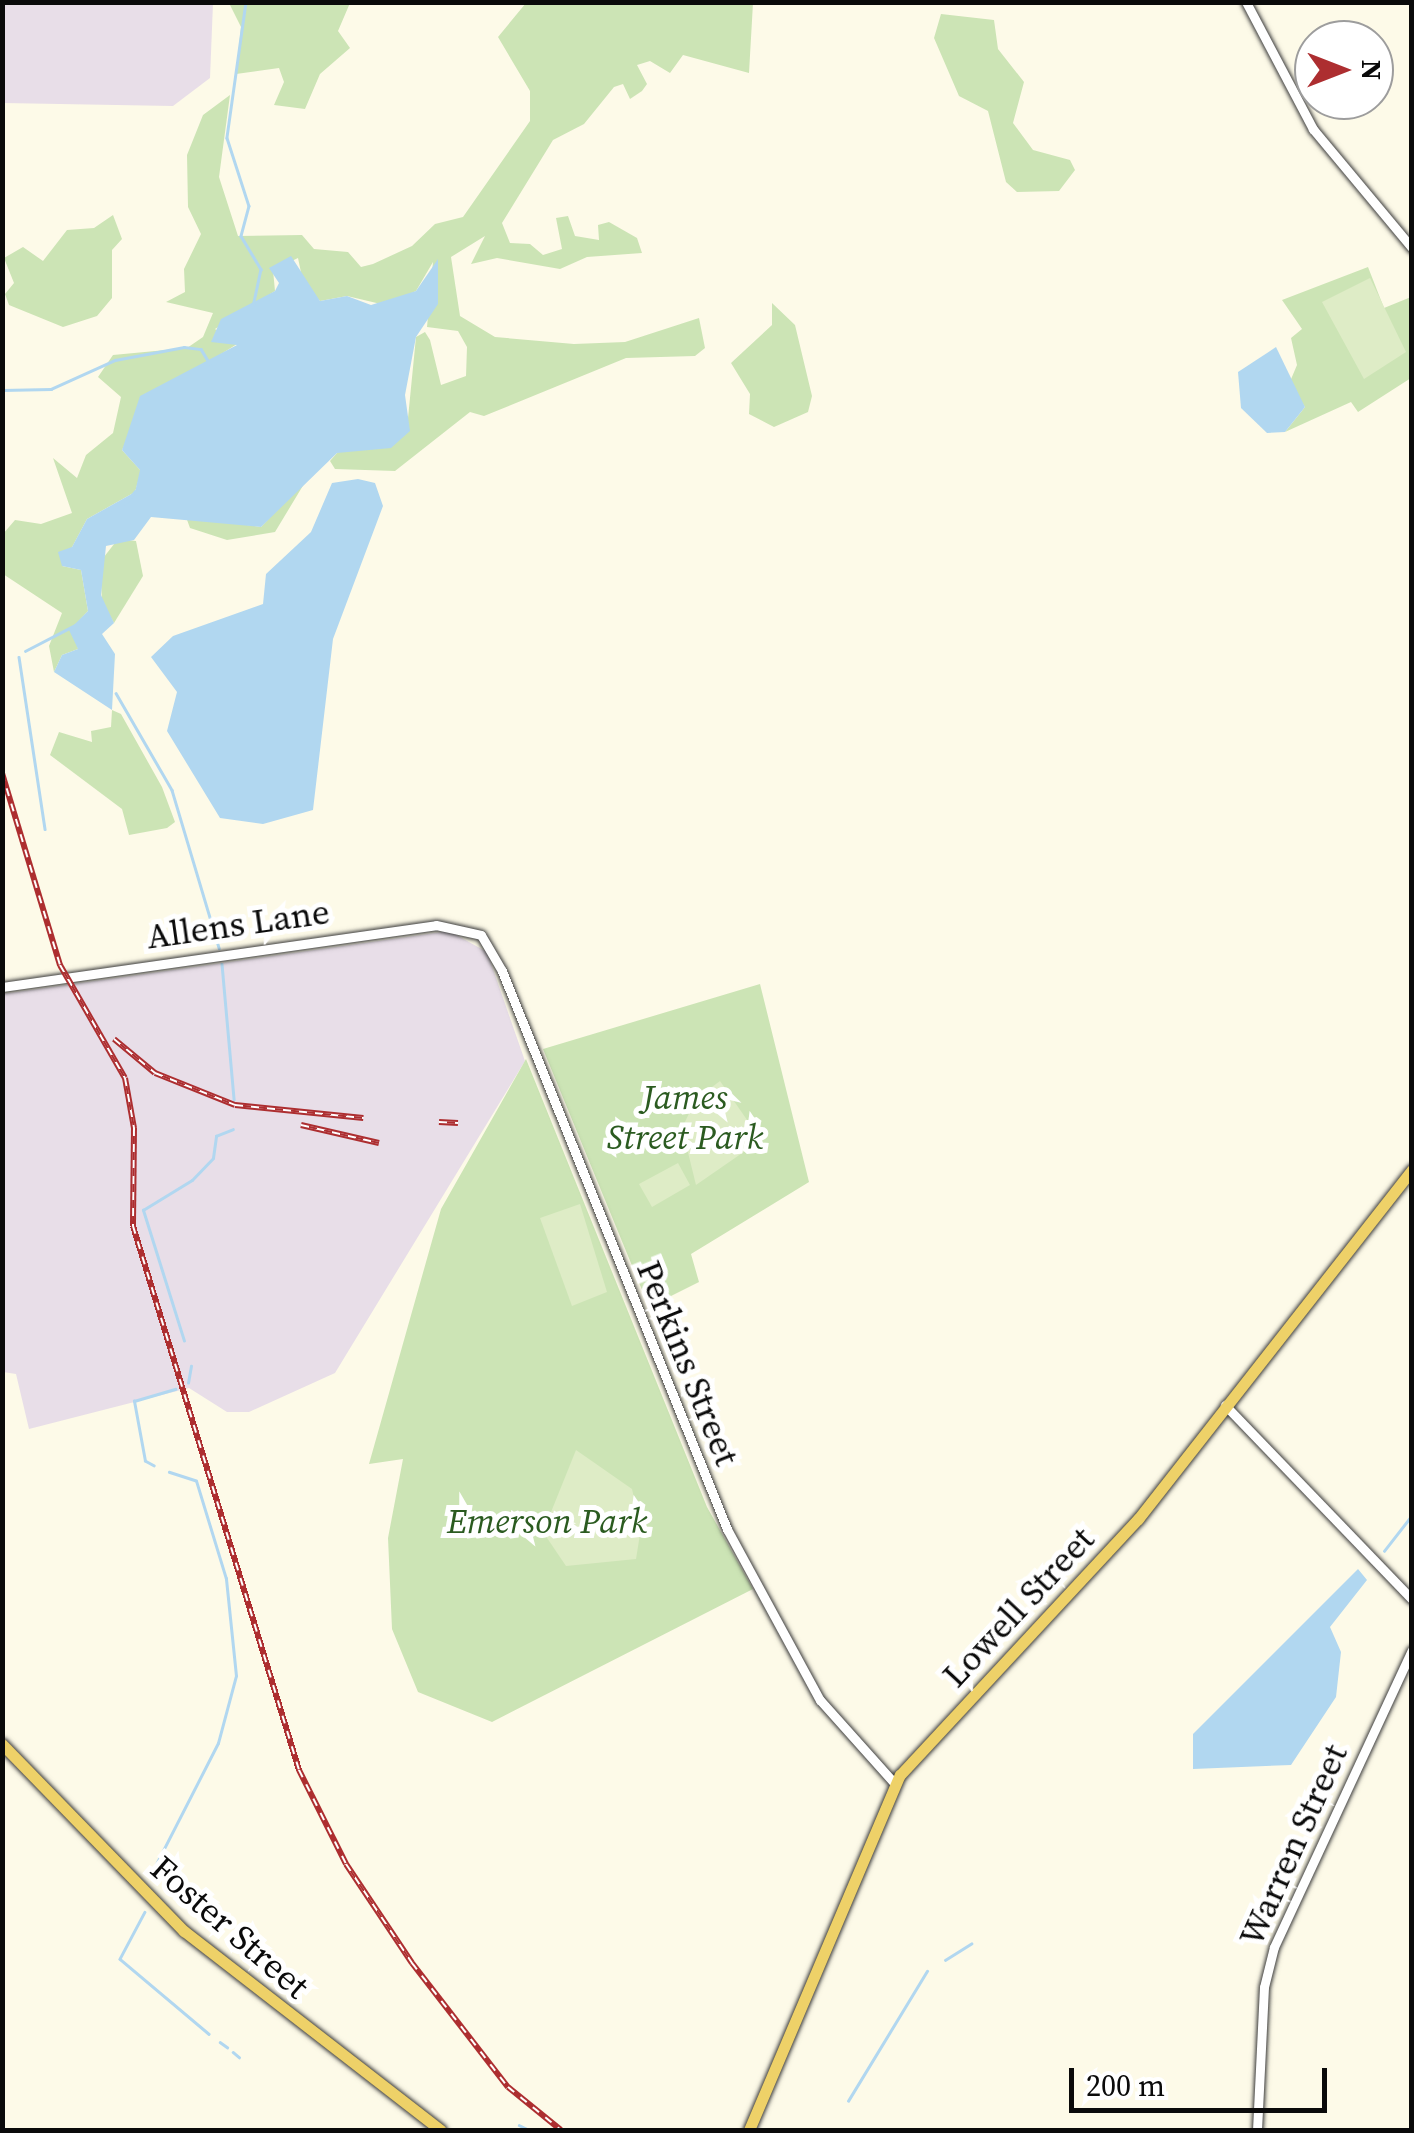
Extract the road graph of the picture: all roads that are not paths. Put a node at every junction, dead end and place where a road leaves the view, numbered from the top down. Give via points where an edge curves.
1 (1246, 2) edge
2 (1412, 248) edge
3 (480, 935) joint
4 (2, 987) edge
5 (1412, 1169) edge
6 (1225, 1406) junction
7 (1412, 1599) edge
8 (1412, 1650) edge
9 (2, 1744) edge
10 (895, 1784) junction
11 (442, 2130) edge
12 (749, 2130) edge
13 (1257, 2130) edge

1 - 2 street via 1313,128
3 - 4 street, Allens Lane via 436,925
3 - 10 street, Perkins Street via 509,988 727,1529 820,1700
5 - 6 main road, Lowell Street
6 - 7 street
6 - 10 main road, Lowell Street via 1138,1519
8 - 13 street, Warren Street via 1274,1947 1264,1987
9 - 11 main road, Foster Street via 163,1912
10 - 12 main road, Lowell Street

